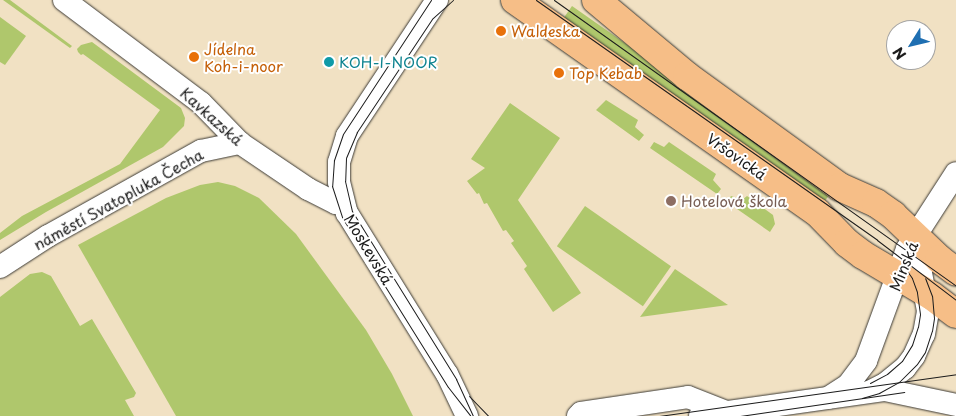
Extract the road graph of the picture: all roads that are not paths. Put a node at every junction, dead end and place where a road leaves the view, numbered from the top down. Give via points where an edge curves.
1 (64, 0) edge
2 (437, 0) edge
3 (515, 0) edge
4 (596, 0) edge
5 (240, 143) junction
6 (956, 173) edge
7 (342, 203) junction
8 (914, 235) junction
9 (0, 267) edge
10 (956, 272) edge
11 (898, 276) junction
12 (924, 292) junction
13 (956, 314) edge
14 (866, 393) junction
15 (828, 398) junction
16 (956, 405) edge
17 (737, 413) edge
18 (467, 416) edge
19 (578, 416) edge
20 (700, 416) edge

1 - 5 street, Kavkazská via 200,103
2 - 7 street, Moskevská via 347,136 339,172
3 - 11 main road, Vršovická via 817,212 847,243
4 - 8 main road via 687,76 840,187 884,209
5 - 7 street, Kavkazská via 308,189
5 - 9 street, náměstí Svatopluka Čecha via 201,151 48,236
6 - 8 street
7 - 18 street, Moskevská via 447,374
8 - 10 main road
8 - 11 street, Minská
8 - 12 street, Minská
11 - 12 main road, Vršovická
11 - 15 street, Minská via 866,361 848,385
12 - 13 main road, Vršovická
12 - 14 street, Minská via 928,311 926,326 914,356 893,378
14 - 15 street, Minská
14 - 16 street, Minská via 895,391
15 - 17 street, Minská
17 - 19 street, Minská via 688,397
17 - 20 street, Minská

